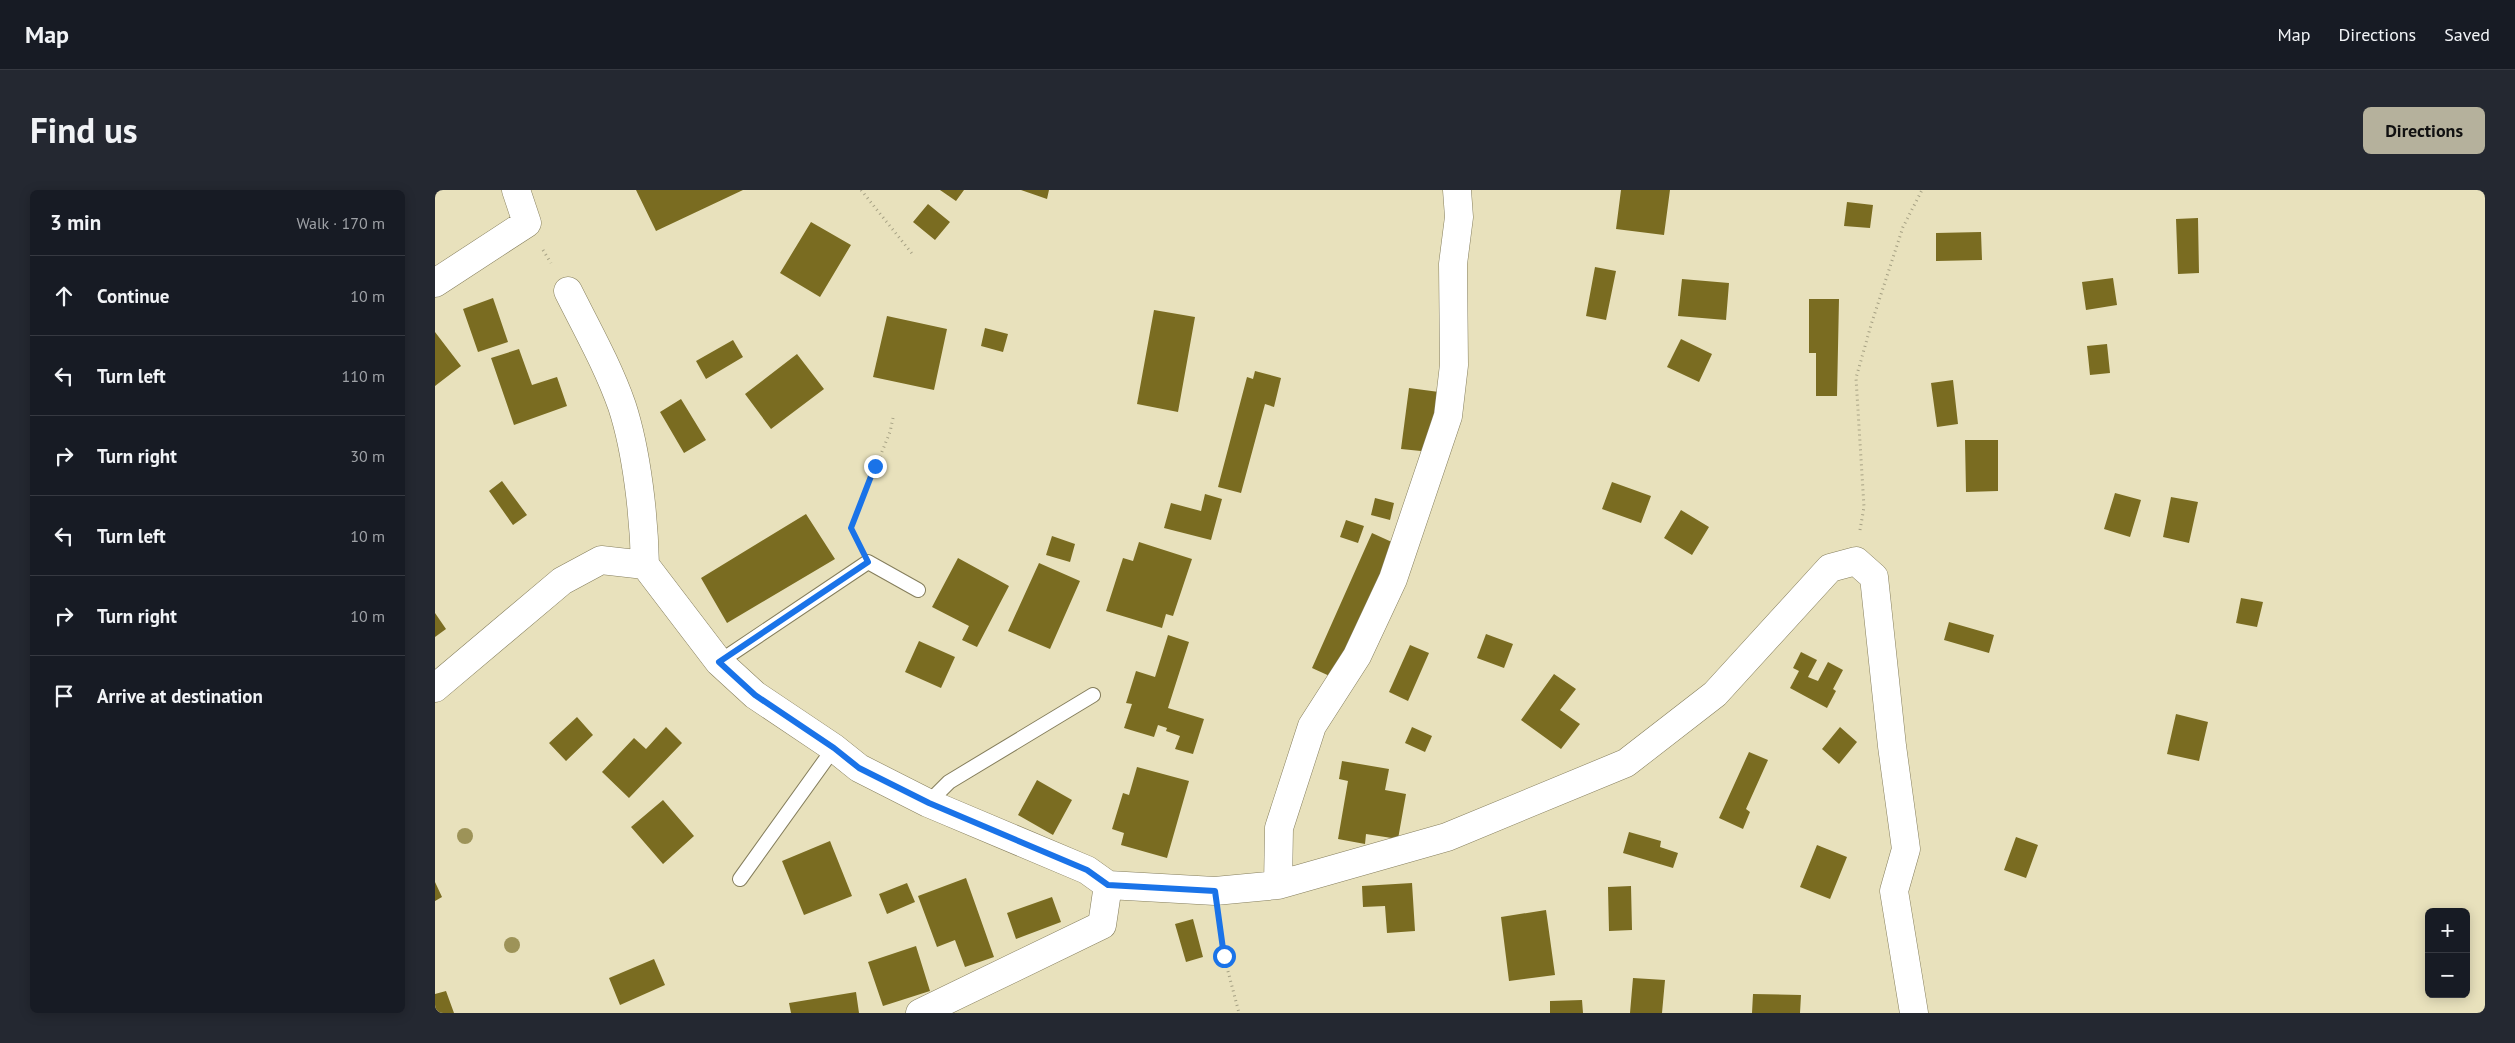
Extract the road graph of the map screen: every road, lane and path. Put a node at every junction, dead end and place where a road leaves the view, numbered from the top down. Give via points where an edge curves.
1 (516, 190) edge
2 (861, 190) edge
3 (1457, 190) edge
4 (1922, 190) edge
5 (527, 223) junction
6 (914, 256) dead end
7 (435, 283) edge
8 (568, 291) joint
9 (893, 418) dead end
10 (1856, 561) junction
11 (868, 562) junction
12 (645, 565) junction
13 (919, 590) dead end
14 (719, 662) junction
15 (435, 688) edge
16 (1093, 695) dead end
17 (834, 748) junction
18 (929, 803) junction
19 (740, 879) dead end
20 (1108, 885) junction
21 (1279, 885) junction
22 (1215, 891) junction
23 (920, 1013) edge
24 (1239, 1013) edge
25 (1914, 1013) edge

1 - 5 street
2 - 6 path
3 - 21 street via 1459,217 1453,264 1454,365 1448,416 1393,579 1357,656 1312,726 1279,828
4 - 10 path via 1903,227 1856,378 1863,507
5 - 7 street
5 - 8 path
8 - 12 street via 604,362 622,407 645,534
9 - 11 path via 851,528
10 - 21 street via 1830,568 1715,694 1626,763 1447,837
10 - 25 street via 1874,577 1891,746 1906,849 1893,891
11 - 13 lane
11 - 14 lane
12 - 14 street
12 - 15 street via 601,560 562,581
14 - 17 street via 755,695
16 - 18 lane via 949,782
17 - 18 street via 859,768
17 - 19 lane
18 - 20 street via 1087,870
20 - 22 street
20 - 23 street via 1102,926
21 - 22 street
22 - 24 path via 1224,956

